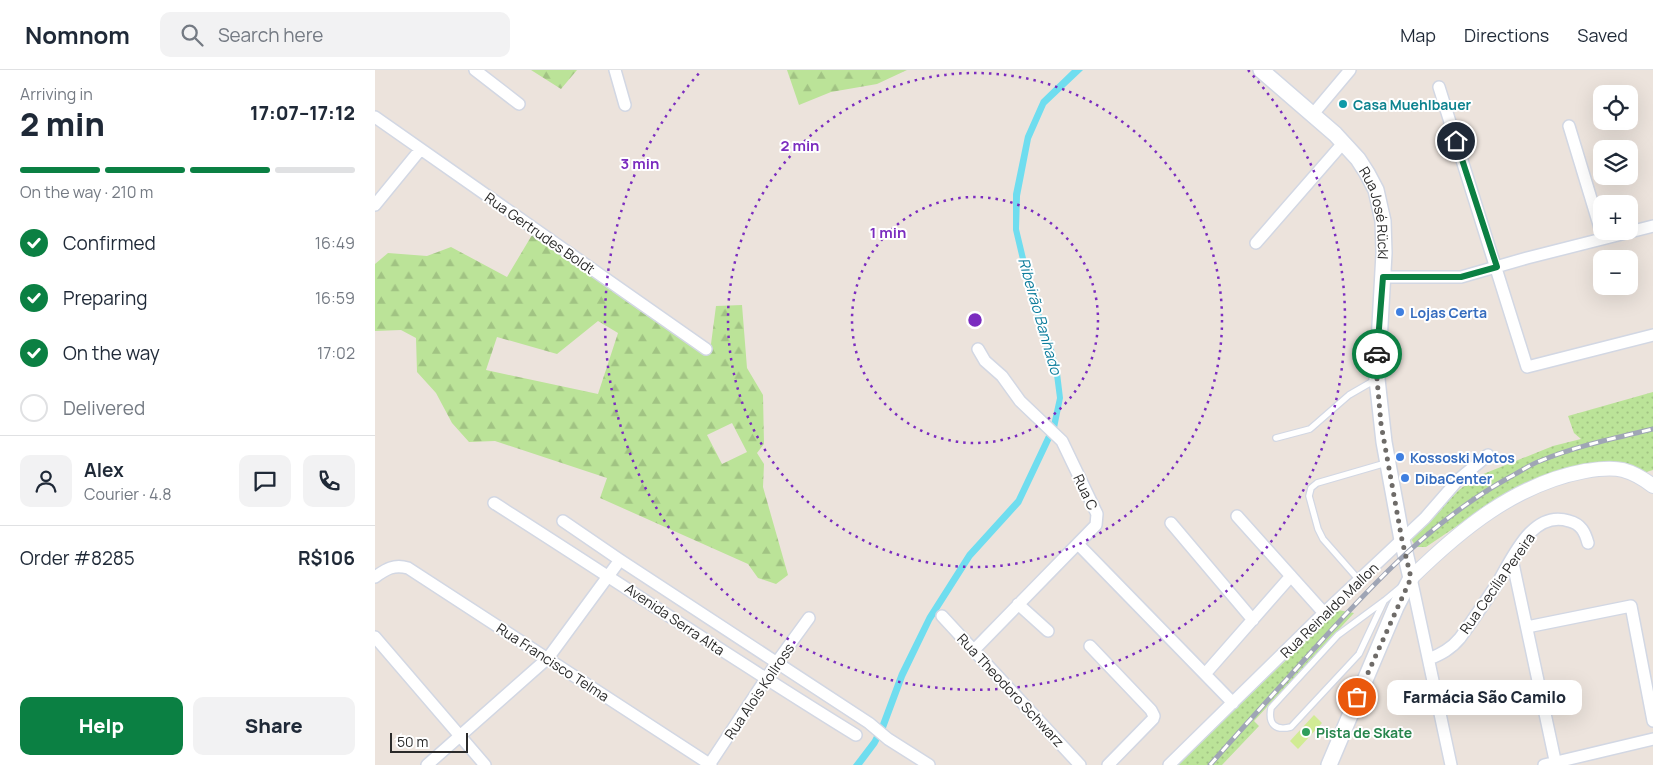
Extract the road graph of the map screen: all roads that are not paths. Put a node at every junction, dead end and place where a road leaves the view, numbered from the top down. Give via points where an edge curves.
1 (475, 70) edge
2 (615, 70) edge
3 (1261, 70) edge
4 (1349, 70) edge
5 (1439, 87) dead end
6 (519, 104) dead end
7 (625, 105) dead end
8 (1313, 114) junction
9 (375, 117) edge
10 (1569, 126) dead end
11 (1344, 142) junction
12 (420, 150) junction
13 (375, 205) edge
14 (1593, 205) edge
15 (1653, 226) edge
16 (1638, 230) edge
17 (1596, 240) edge
18 (1256, 243) dead end
19 (1497, 267) junction
20 (1383, 277) junction
21 (1653, 335) edge
22 (706, 349) dead end
23 (978, 349) dead end
24 (1377, 379) junction
25 (1276, 438) dead end
26 (1488, 455) dead end
27 (1388, 463) junction
28 (1653, 486) edge
29 (494, 503) dead end
30 (1237, 516) dead end
31 (563, 521) dead end
32 (1171, 523) dead end
33 (1402, 540) junction
34 (1588, 543) dead end
35 (1078, 544) junction
36 (1512, 558) junction
37 (620, 560) junction
38 (608, 575) junction
39 (1291, 576) junction
40 (375, 577) edge
41 (1411, 578) junction
42 (1359, 580) junction
43 (1384, 602) junction
44 (1018, 604) junction
45 (1324, 613) junction
46 (942, 616) dead end
47 (809, 618) dead end
48 (1253, 620) junction
49 (1527, 627) junction
50 (1048, 631) dead end
51 (375, 637) edge
52 (1090, 646) dead end
53 (974, 650) junction
54 (548, 658) junction
55 (1429, 659) junction
56 (777, 662) junction
57 (1205, 674) junction
58 (766, 680) junction
59 (1233, 703) junction
60 (1653, 721) edge
61 (856, 735) dead end
62 (461, 737) junction
63 (1653, 739) edge
64 (1556, 764) edge
65 (427, 765) edge
66 (485, 765) edge
67 (710, 765) edge
68 (929, 765) edge
69 (1081, 765) edge
70 (1108, 765) edge
71 (1169, 765) edge
72 (1329, 765) edge
73 (1451, 765) edge
74 (1544, 765) edge

1 - 6 street
2 - 7 street
3 - 8 main road, Rua José Rückl
4 - 8 street
5 - 19 street
8 - 11 main road, Rua José Rückl
9 - 12 street, Rua Gertrudes Boldt
10 - 14 street
11 - 18 street
11 - 20 main road, Rua José Rückl via 1367,173 1380,204 1385,237
12 - 13 street
12 - 22 street, Rua Gertrudes Boldt
15 - 16 street
17 - 19 street
19 - 20 street via 1461,277
19 - 21 street via 1527,366
20 - 24 main road, Rua José Rückl
23 - 35 street, Rua C via 1020,401 1065,446 1097,514 1096,526
24 - 25 lane via 1349,395 1310,429
24 - 27 main road, Rua José Rückl
26 - 33 street, Rua Reinaldo Mallon via 1458,480
27 - 33 main road, Rua José Rückl
27 - 42 lane via 1317,483 1309,496 1323,539
28 - 41 street via 1621,469 1608,468 1577,473 1540,485 1480,518
29 - 38 street, Avenida Serra Alta
30 - 39 street
31 - 37 street, Avenida Serra Alta
32 - 48 street
33 - 41 main road, Rua José Rückl
33 - 42 street, Rua Reinaldo Mallon
34 - 36 street, Rua Cecília Pereira via 1584,531 1573,522 1549,520 1531,532
35 - 44 street, Rua C
35 - 57 street
36 - 49 street
36 - 55 street, Rua Cecília Pereira via 1455,643 1442,654
37 - 38 street
37 - 56 street, Avenida Serra Alta
38 - 54 street
38 - 58 street, Avenida Serra Alta
39 - 45 street
39 - 48 street
40 - 54 street, Rua Francisco Telma via 392,566 408,568
41 - 43 lane
41 - 55 street
41 - 72 main road
42 - 45 street, Rua Reinaldo Mallon
43 - 43 lane via 1359,654 1291,727 1282,730 1273,726 1269,717 1271,708 1338,635
44 - 50 street
44 - 53 street, Rua C
45 - 59 street, Rua Reinaldo Mallon
46 - 53 street, Rua Theodoro Schwarz
47 - 56 street, Rua Alois Kollross
48 - 57 street
49 - 60 street via 1631,606
49 - 64 street
51 - 62 street
52 - 70 street via 1154,716
53 - 69 street, Rua Theodoro Schwarz
54 - 62 street
54 - 67 street, Rua Francisco Telma
55 - 73 street
56 - 58 street, Rua Alois Kollross
56 - 68 street, Avenida Serra Alta
57 - 59 street
58 - 61 street, Avenida Serra Alta
58 - 67 street, Rua Alois Kollross
59 - 71 street, Rua Reinaldo Mallon
62 - 65 street
62 - 66 street
63 - 64 street
64 - 74 street

